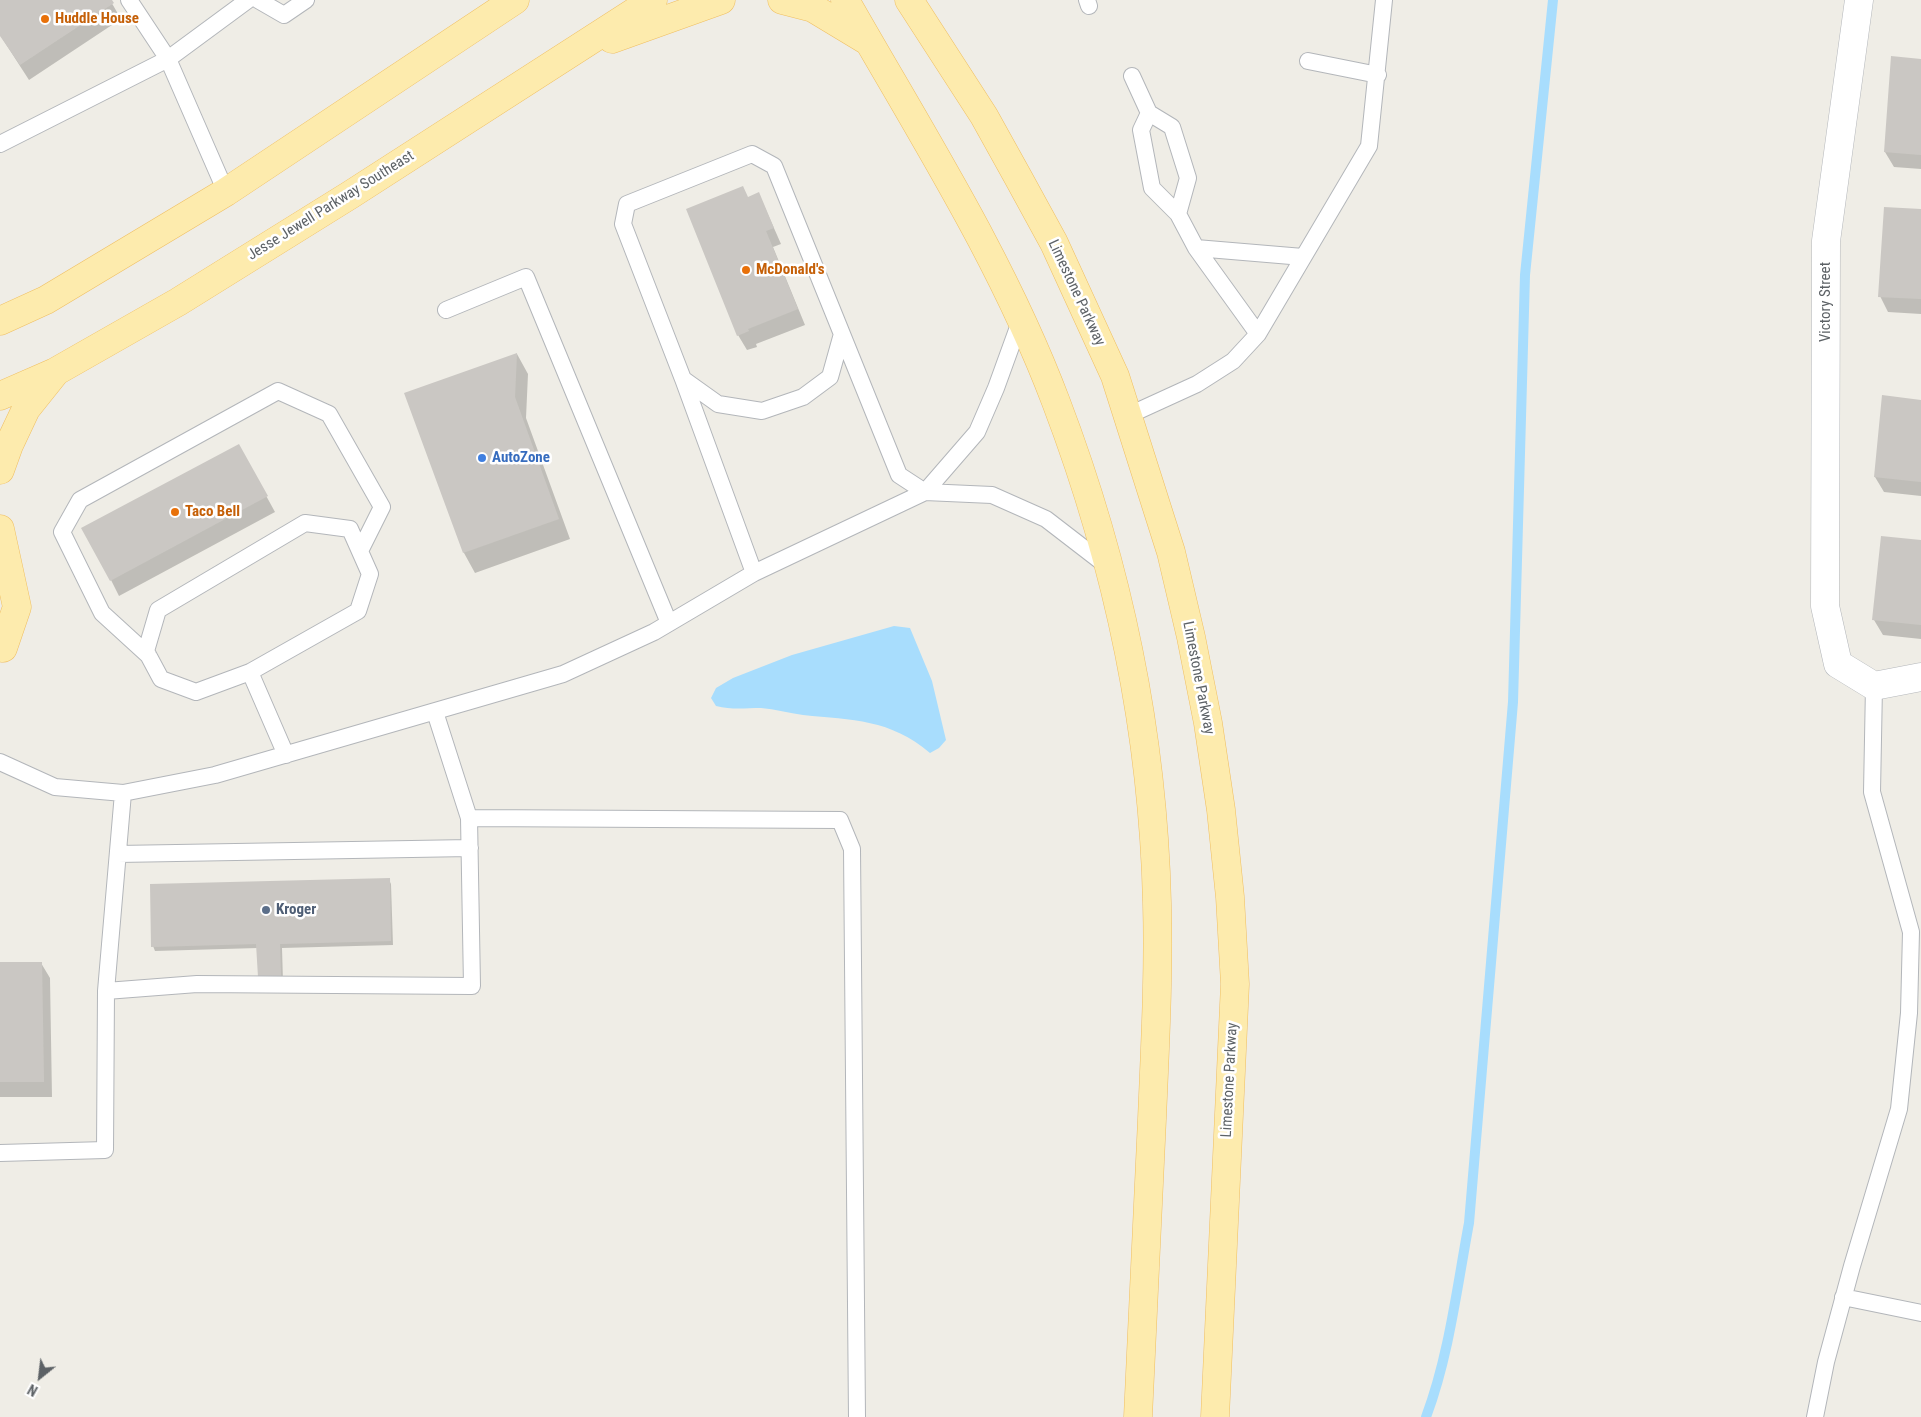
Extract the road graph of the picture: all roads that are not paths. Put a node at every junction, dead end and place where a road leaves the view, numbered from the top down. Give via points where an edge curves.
1 (129, 0) edge
2 (248, 0) edge
3 (258, 0) edge
4 (306, 0) edge
5 (515, 0) edge
6 (653, 0) edge
7 (721, 0) edge
8 (782, 0) edge
9 (845, 0) edge
10 (909, 0) edge
11 (1384, 0) edge
12 (1859, 0) edge
13 (868, 41) junction
14 (572, 52) junction
15 (168, 59) junction
16 (1308, 61) dead end
17 (1378, 75) junction
18 (1132, 76) dead end
19 (1149, 113) junction
20 (0, 144) edge
21 (226, 192) junction
22 (1178, 214) junction
23 (1196, 248) junction
24 (1303, 257) junction
25 (446, 310) dead end
26 (1021, 319) junction
27 (0, 321) edge
28 (842, 334) junction
29 (1258, 334) junction
30 (55, 372) junction
31 (682, 379) junction
32 (0, 396) edge
33 (1127, 416) junction
34 (0, 470) edge
35 (925, 492) junction
36 (0, 529) edge
37 (360, 551) junction
38 (1109, 567) junction
39 (754, 573) junction
40 (669, 623) junction
41 (1, 651) edge
42 (148, 655) junction
43 (250, 672) junction
44 (1921, 677) edge
45 (1874, 686) junction
46 (435, 712) junction
47 (286, 755) junction
48 (0, 762) edge
49 (123, 793) junction
50 (469, 818) junction
51 (470, 848) junction
52 (118, 854) junction
53 (106, 991) junction
54 (0, 1153) edge
55 (1843, 1297) junction
56 (1921, 1313) edge
57 (857, 1417) edge
58 (1138, 1417) edge
59 (1215, 1417) edge
60 (1815, 1417) edge

1 - 15 lane
2 - 15 lane
3 - 4 lane via 284,15
5 - 21 main road
6 - 14 main road, Jesse Jewell Parkway Southeast
7 - 14 main road
8 - 13 main road via 813,8
9 - 13 main road
10 - 33 main road, Limestone Parkway via 984,116 1054,243 1115,376
11 - 17 lane
12 - 45 street, Victory Street via 1826,241 1825,606 1838,664
13 - 26 main road via 946,171
14 - 30 main road, Jesse Jewell Parkway Southeast via 178,302
15 - 20 lane
15 - 21 lane
16 - 17 lane
17 - 24 lane via 1369,146
18 - 19 lane
19 - 22 lane via 1142,130 1152,188
19 - 22 lane via 1172,127 1188,178
21 - 27 main road via 46,300
22 - 23 lane
23 - 24 lane
23 - 29 lane
24 - 29 lane
25 - 40 lane via 526,277
26 - 35 lane via 977,432
26 - 38 main road via 1084,482
28 - 31 lane via 830,377 803,397 762,411 718,404
28 - 31 lane via 774,166 752,154 627,204 623,224
28 - 35 lane via 899,475
29 - 33 lane via 1233,361 1204,379
30 - 32 main road, Jesse Jewell Parkway Southeast
30 - 34 main road via 26,409
31 - 39 lane
33 - 59 main road, Limestone Parkway via 1171,552 1191,637 1216,781 1230,897 1235,984
35 - 38 lane via 992,495 1046,519
35 - 39 lane
36 - 41 main road via 18,607
37 - 42 lane via 350,529 305,523 158,610 146,651
37 - 42 lane via 382,507 329,414 278,391 80,500 62,532 102,613
37 - 43 lane via 370,574 358,611
38 - 58 main road via 1143,733 1158,903 1157,998
39 - 40 lane
40 - 46 lane via 563,674
42 - 43 lane via 162,679 196,692
43 - 47 lane
44 - 45 street
45 - 55 lane via 1872,792 1911,932 1909,1013 1899,1109
46 - 47 lane
46 - 50 lane
47 - 49 lane via 214,775
48 - 49 lane via 55,787
49 - 52 lane
50 - 51 lane
50 - 57 lane via 840,820 852,849
51 - 52 lane
51 - 53 lane via 472,986 197,984
52 - 53 lane
53 - 54 lane via 105,1150
55 - 56 lane
55 - 60 lane

